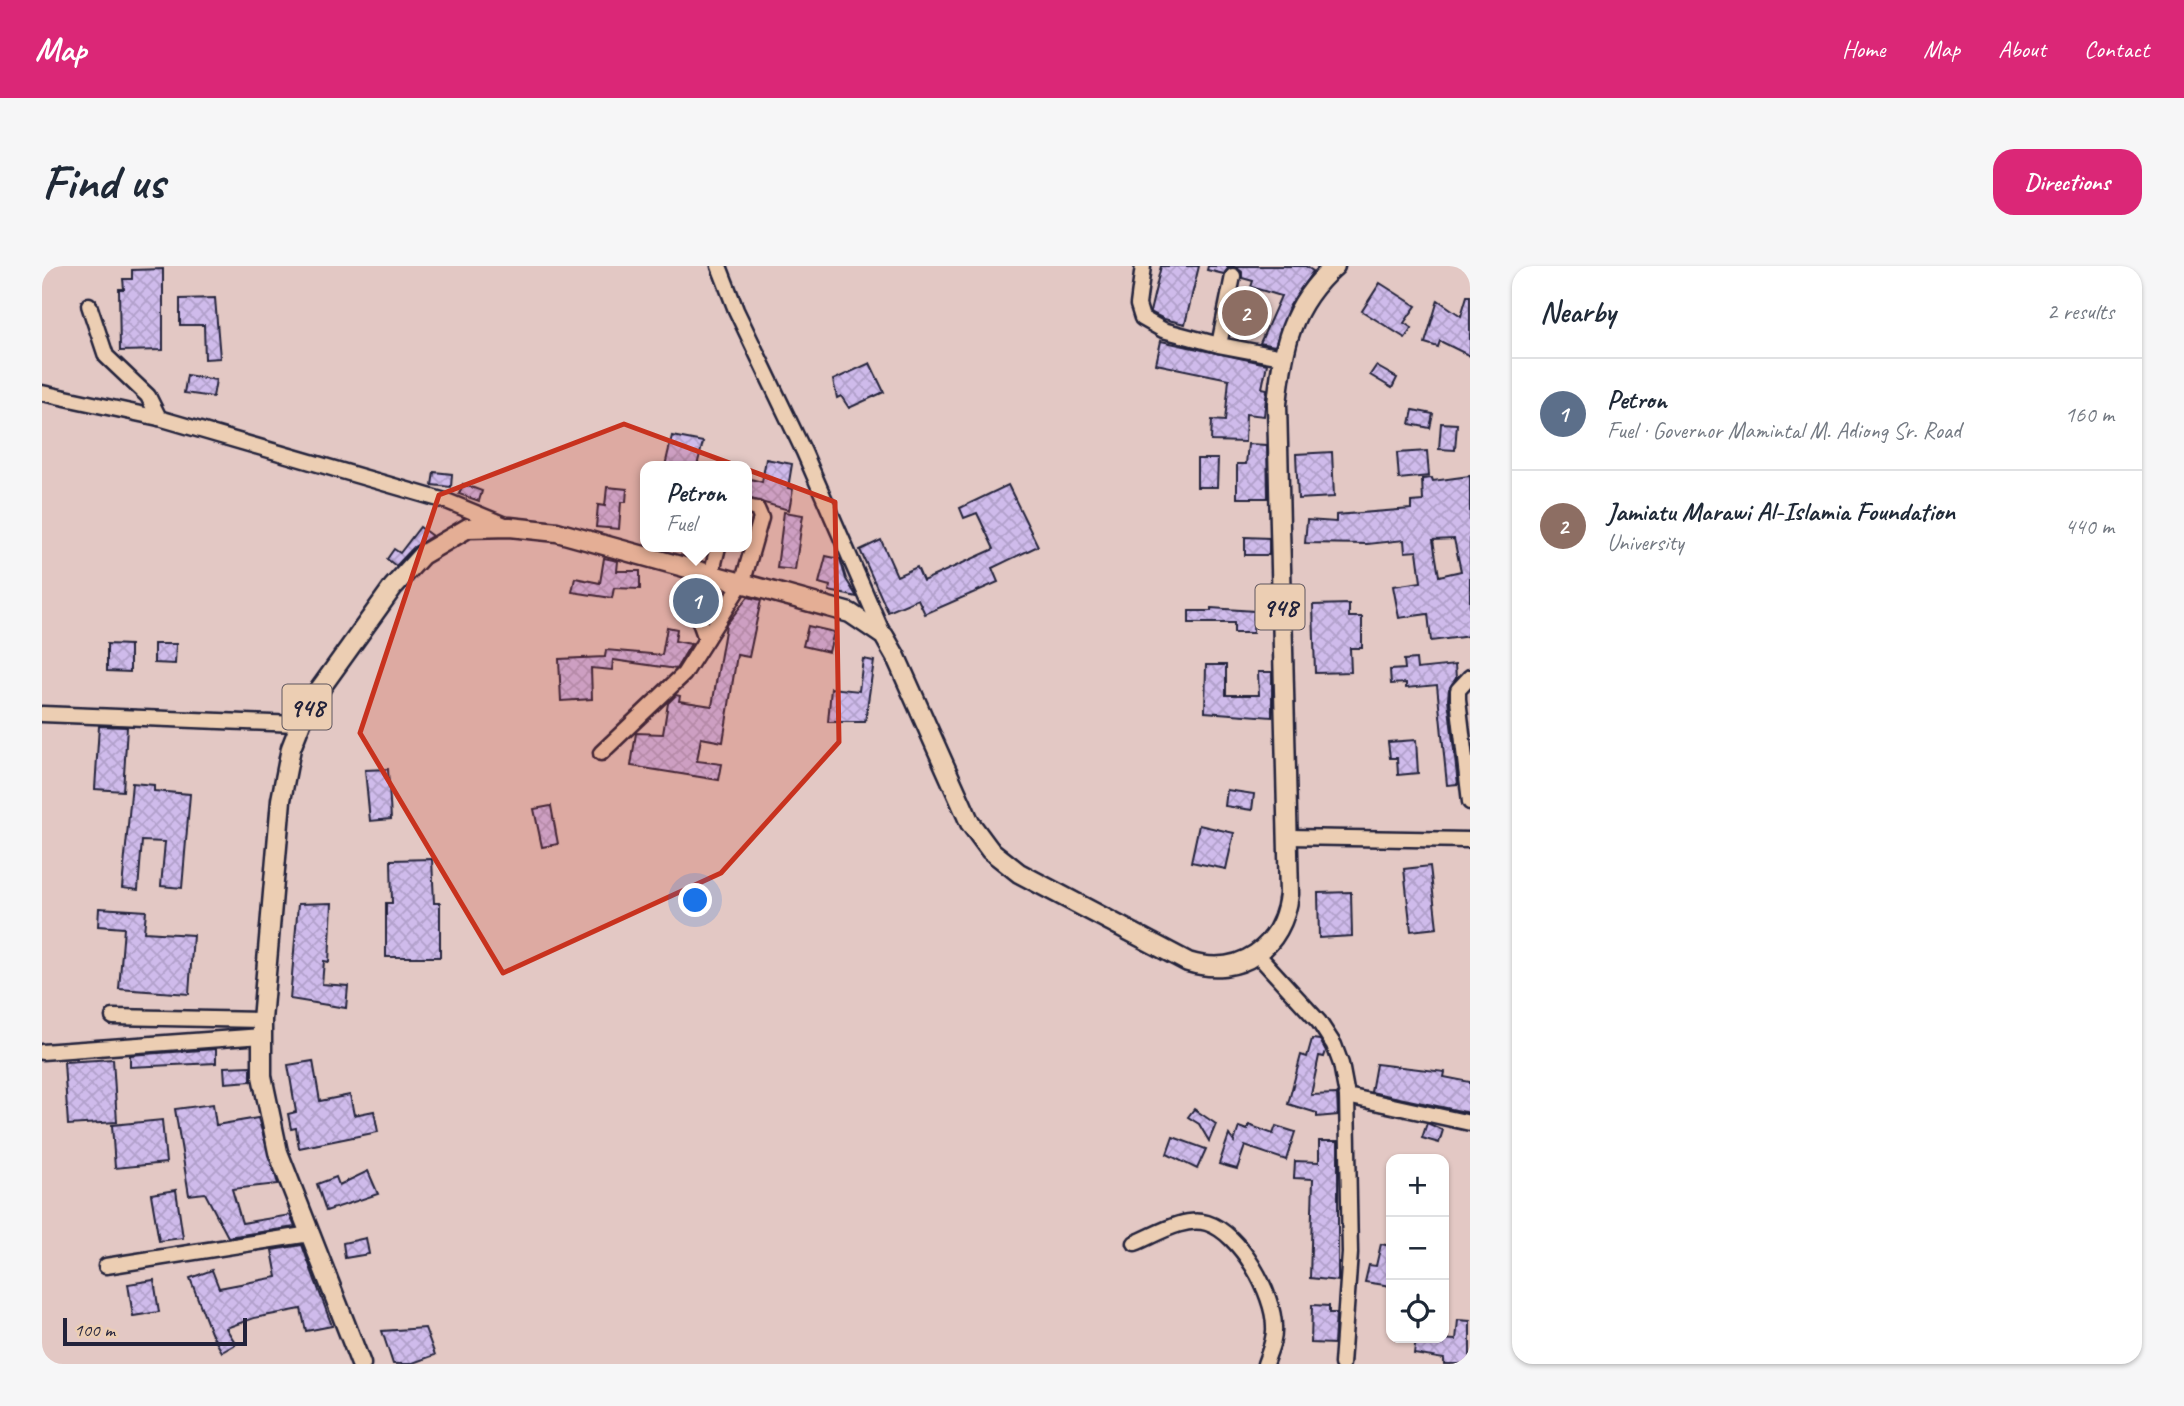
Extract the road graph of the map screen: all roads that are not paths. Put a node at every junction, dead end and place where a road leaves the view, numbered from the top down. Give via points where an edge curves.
1 (719, 266) edge
2 (1143, 266) edge
3 (1335, 266) edge
4 (1233, 276) dead end
5 (89, 305) dead end
6 (1219, 345) junction
7 (1282, 356) junction
8 (42, 393) edge
9 (159, 418) junction
10 (752, 508) edge
11 (510, 527) junction
12 (752, 550) edge
13 (715, 552) edge
14 (751, 552) edge
15 (704, 573) junction
16 (743, 581) junction
17 (884, 636) junction
18 (706, 639) junction
19 (1470, 677) edge
20 (42, 714) edge
21 (298, 724) junction
22 (601, 753) dead end
23 (1470, 802) edge
24 (1287, 837) junction
25 (1470, 839) edge
26 (1256, 953) junction
27 (113, 1017) dead end
28 (262, 1028) junction
29 (42, 1052) edge
30 (1347, 1096) junction
31 (1470, 1123) edge
32 (310, 1234) junction
33 (1135, 1244) dead end
34 (106, 1266) dead end
35 (361, 1364) edge
36 (1265, 1364) edge
37 (1342, 1364) edge

1 - 17 street
2 - 6 street via 1138,305 1142,318 1163,330
3 - 7 main road, 948 via 1296,312
4 - 6 street
5 - 9 street via 106,356 148,396
6 - 7 street
7 - 24 main road, 948 via 1276,450
8 - 9 street
9 - 11 street via 449,502
10 - 12 street via 761,518
11 - 15 main road, 948 via 557,531
11 - 21 main road, 948 via 468,528 407,569
13 - 15 street
14 - 16 street
15 - 16 main road, 948
15 - 18 street via 694,605
16 - 17 main road, 948 via 850,613
16 - 18 street
17 - 26 main road, 948 via 970,823 989,850 1019,873 1188,962 1208,968
18 - 22 street via 684,674
19 - 23 street via 1458,690
20 - 21 street
21 - 28 main road, 948 via 281,800
24 - 25 street
24 - 26 main road, 948 via 1286,916 1280,931
26 - 30 street via 1301,1000 1334,1045
27 - 28 street
28 - 29 street
28 - 32 main road, 948 via 262,1076 269,1118
30 - 31 street
30 - 37 street via 1350,1253
32 - 34 street
32 - 35 main road, 948
33 - 36 street via 1189,1222 1221,1230 1235,1243 1266,1291 1273,1312 1275,1331

